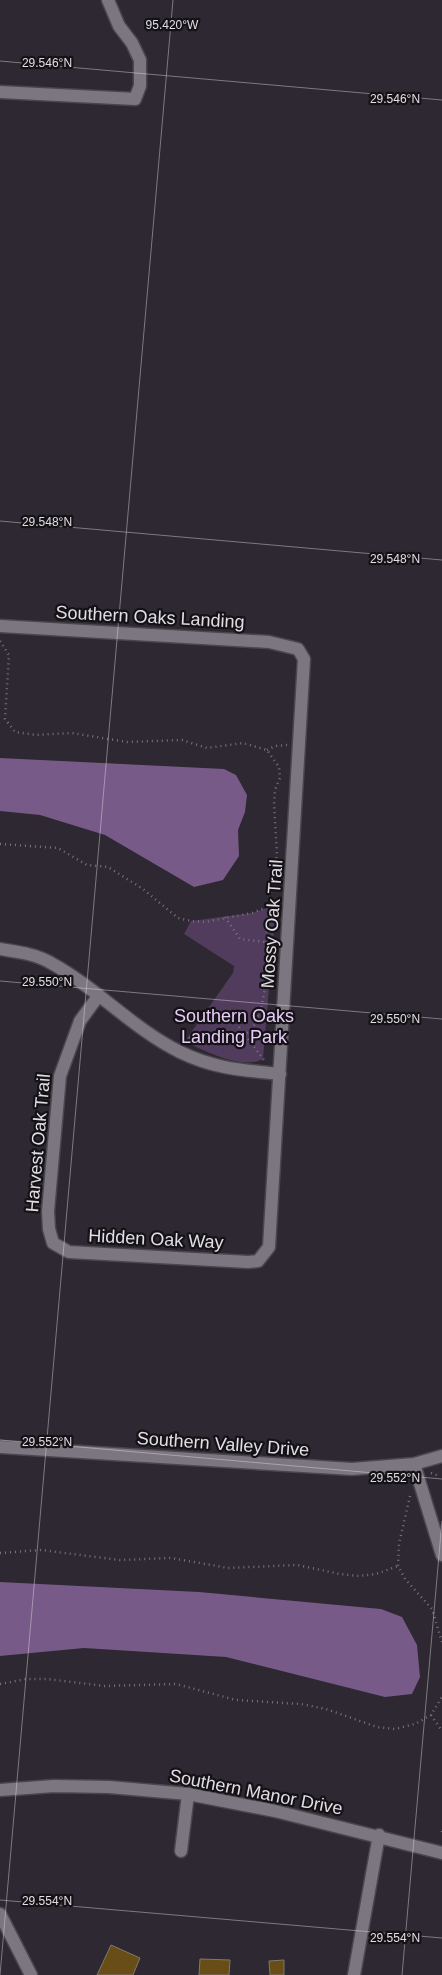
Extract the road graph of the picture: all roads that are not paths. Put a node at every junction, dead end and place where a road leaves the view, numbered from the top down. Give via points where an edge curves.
1 (108, 0) edge
2 (0, 92) edge
3 (0, 626) edge
4 (298, 649) joint
5 (0, 949) edge
6 (98, 995) junction
7 (277, 1074) junction
8 (53, 1242) joint
9 (258, 1260) joint
10 (0, 1447) edge
11 (442, 1456) edge
12 (414, 1464) junction
13 (442, 1556) edge
14 (0, 1790) edge
15 (188, 1794) junction
16 (379, 1835) junction
17 (180, 1851) dead end
18 (442, 1852) edge
19 (0, 1914) edge
20 (30, 1975) edge
21 (354, 1975) edge

1 - 2 street via 119,26 140,60 140,86 135,99
3 - 4 street, Southern Oaks Landing via 269,642
4 - 7 street, Mossy Oak Trail via 304,659 301,745
5 - 6 street via 26,953 50,962
6 - 7 street via 180,1052 221,1069
6 - 8 street, Harvest Oak Trail via 80,1021 60,1076 48,1211
7 - 9 street, Mossy Oak Trail via 269,1246
8 - 9 street, Hidden Oak Way via 69,1252
10 - 12 street, Southern Valley Drive via 352,1469
11 - 12 street, Southern Valley Drive
12 - 13 street
14 - 15 street, Southern Manor Drive via 54,1786 109,1787
15 - 16 street, Southern Manor Drive
15 - 17 street
16 - 18 street, Southern Manor Drive
16 - 21 street
19 - 20 street

